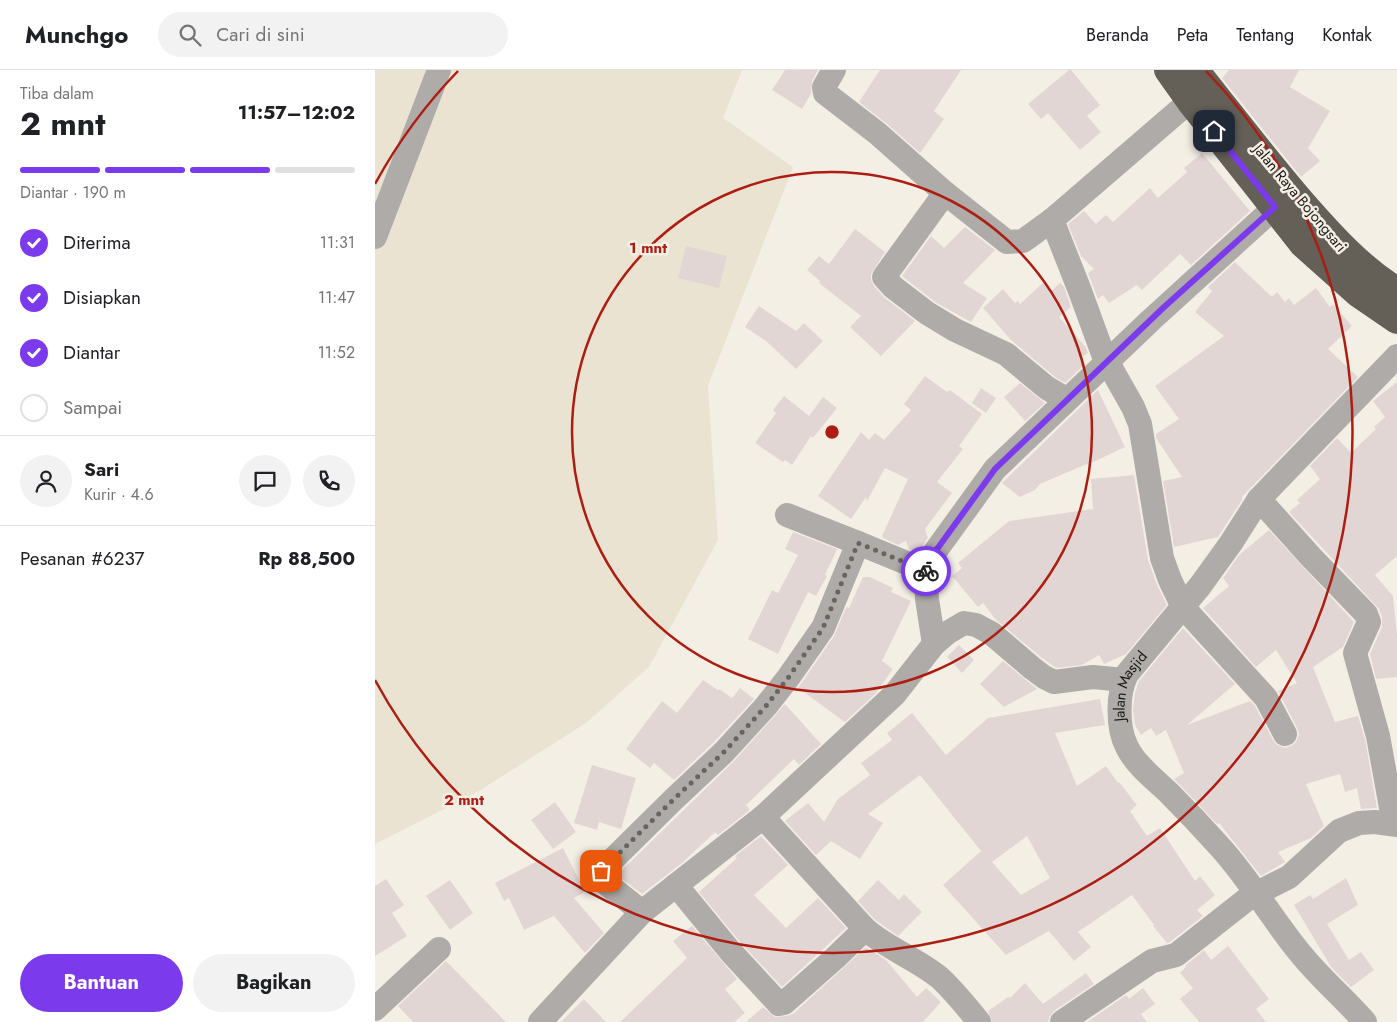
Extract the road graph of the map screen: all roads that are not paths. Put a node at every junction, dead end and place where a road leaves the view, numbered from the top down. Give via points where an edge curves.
1 (439, 70) edge
2 (834, 70) edge
3 (1168, 70) edge
4 (1195, 70) edge
5 (1190, 101) junction
6 (945, 193) junction
7 (1275, 207) junction
8 (1052, 220) junction
9 (375, 237) edge
10 (1397, 291) edge
11 (1397, 320) edge
12 (1397, 356) edge
13 (1107, 363) junction
14 (1066, 400) junction
15 (1259, 499) junction
16 (787, 515) dead end
17 (858, 543) junction
18 (926, 571) junction
19 (1183, 607) junction
20 (935, 644) junction
21 (1124, 680) junction
22 (1285, 734) dead end
23 (763, 816) junction
24 (1396, 824) edge
25 (676, 885) junction
26 (1258, 893) junction
27 (642, 912) junction
28 (865, 929) junction
29 (439, 948) dead end
30 (375, 1009) edge
31 (540, 1022) edge
32 (979, 1022) edge
33 (1062, 1022) edge
34 (1365, 1022) edge

1 - 9 street
2 - 6 street via 824,86 825,93 877,133
3 - 5 highway, Jalan Raya Bojongsari
4 - 10 highway, Jalan Raya Bojongsari via 1326,230 1351,257
5 - 7 highway, Jalan Raya Bojongsari
5 - 8 street
6 - 8 street via 1007,242 1023,242
6 - 14 street via 885,277 927,313 1006,354
7 - 11 highway, Jalan Raya Bojongsari via 1303,244 1359,294
7 - 13 street via 1157,313
8 - 13 street
12 - 15 street, Jalan Masjid
13 - 14 street
13 - 19 street via 1140,424 1162,558
14 - 18 street via 995,469 932,556
15 - 19 street, Jalan Masjid
15 - 24 street via 1366,614 1369,622 1355,653 1378,736
16 - 17 street
17 - 18 street
17 - 27 street via 823,628 788,678 724,752 601,871 599,876 603,881
18 - 20 street via 927,600
19 - 21 street, Jalan Masjid
19 - 22 street via 1266,698
20 - 21 street via 963,623 976,625 1054,682 1093,677
20 - 23 street via 894,695
21 - 26 street, Jalan Masjid via 1119,711 1128,750 1233,861
23 - 25 street
23 - 28 street
24 - 26 street via 1375,822 1339,831 1289,877
25 - 27 street
25 - 28 street via 779,1004 784,1003
26 - 33 street via 1236,906 1176,955 1152,961
26 - 34 street, Jalan Masjid via 1299,953
27 - 31 street
28 - 32 street via 940,978
29 - 30 street

